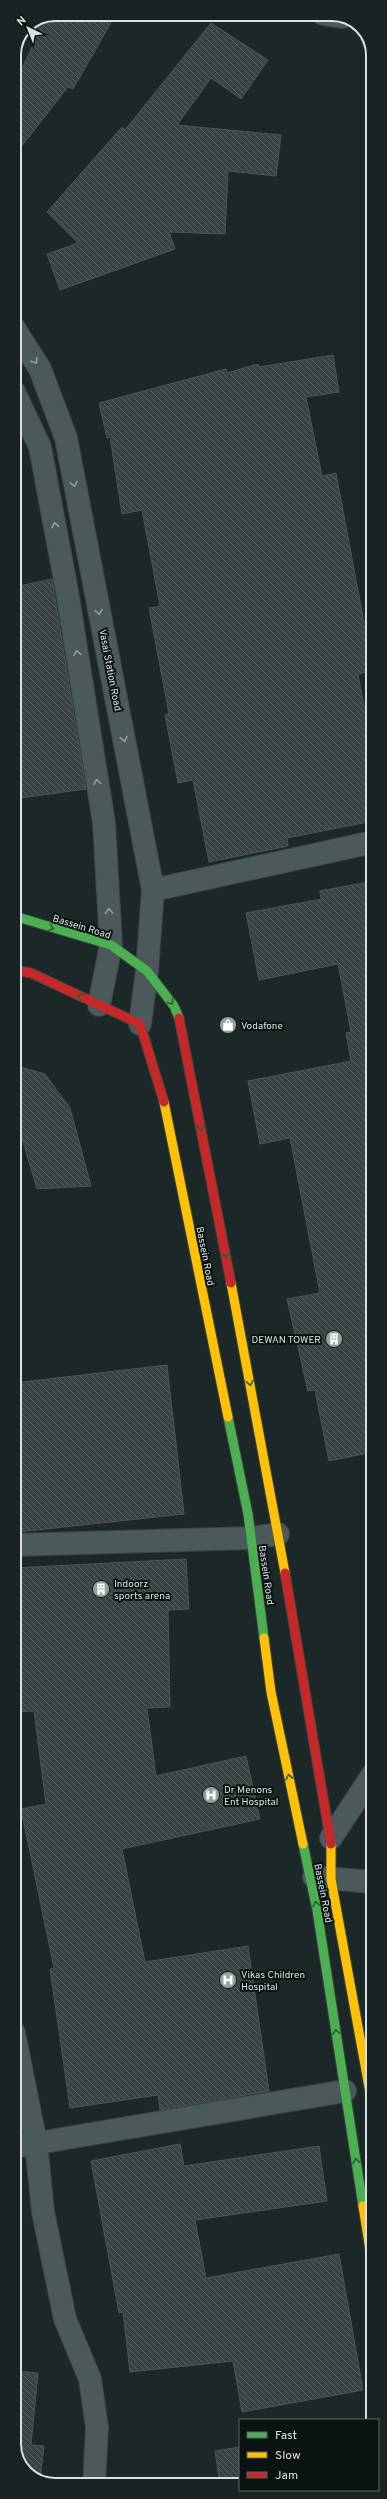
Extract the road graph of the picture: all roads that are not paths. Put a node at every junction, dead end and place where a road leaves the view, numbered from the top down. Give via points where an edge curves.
1 (21, 339) edge
2 (21, 407) edge
3 (366, 844) edge
4 (153, 890) junction
5 (21, 918) edge
6 (111, 945) junction
7 (21, 971) edge
8 (147, 971) junction
9 (99, 1005) junction
10 (140, 1024) junction
11 (278, 1534) junction
12 (251, 1538) junction
13 (21, 1545) edge
14 (366, 1785) edge
15 (332, 1838) junction
16 (321, 1878) junction
17 (366, 1881) edge
18 (21, 2068) edge
19 (366, 2078) edge
20 (346, 2091) junction
21 (36, 2143) junction
22 (21, 2146) edge
23 (366, 2223) edge
24 (94, 2478) edge

1 -> 4 street, Vasai Station Road via 40,369 66,438
6 -> 2 street via 104,823 67,591 40,447
3 - 4 street
4 - 8 street, Vasai Station Road
5 -> 6 main road, Bassein Road
6 - 8 main road, Bassein Road
6 - 9 street
9 -> 7 main road via 31,973
8 - 10 street, Vasai Station Road
8 -> 11 main road, Bassein Road via 174,1006 181,1022
9 - 10 main road
10 - 12 main road, Bassein Road via 162,1090
11 - 12 street
11 - 15 main road, Bassein Road
12 - 13 street
16 -> 12 main road, Bassein Road via 271,1692
14 - 15 street
15 - 16 main road, Bassein Road
16 - 17 street
16 - 19 main road, Bassein Road
20 -> 16 main road, Bassein Road
18 - 21 street
20 - 21 street
23 -> 20 main road, Bassein Road
21 - 22 street
21 - 24 street via 43,2212 65,2319 90,2379 97,2427

